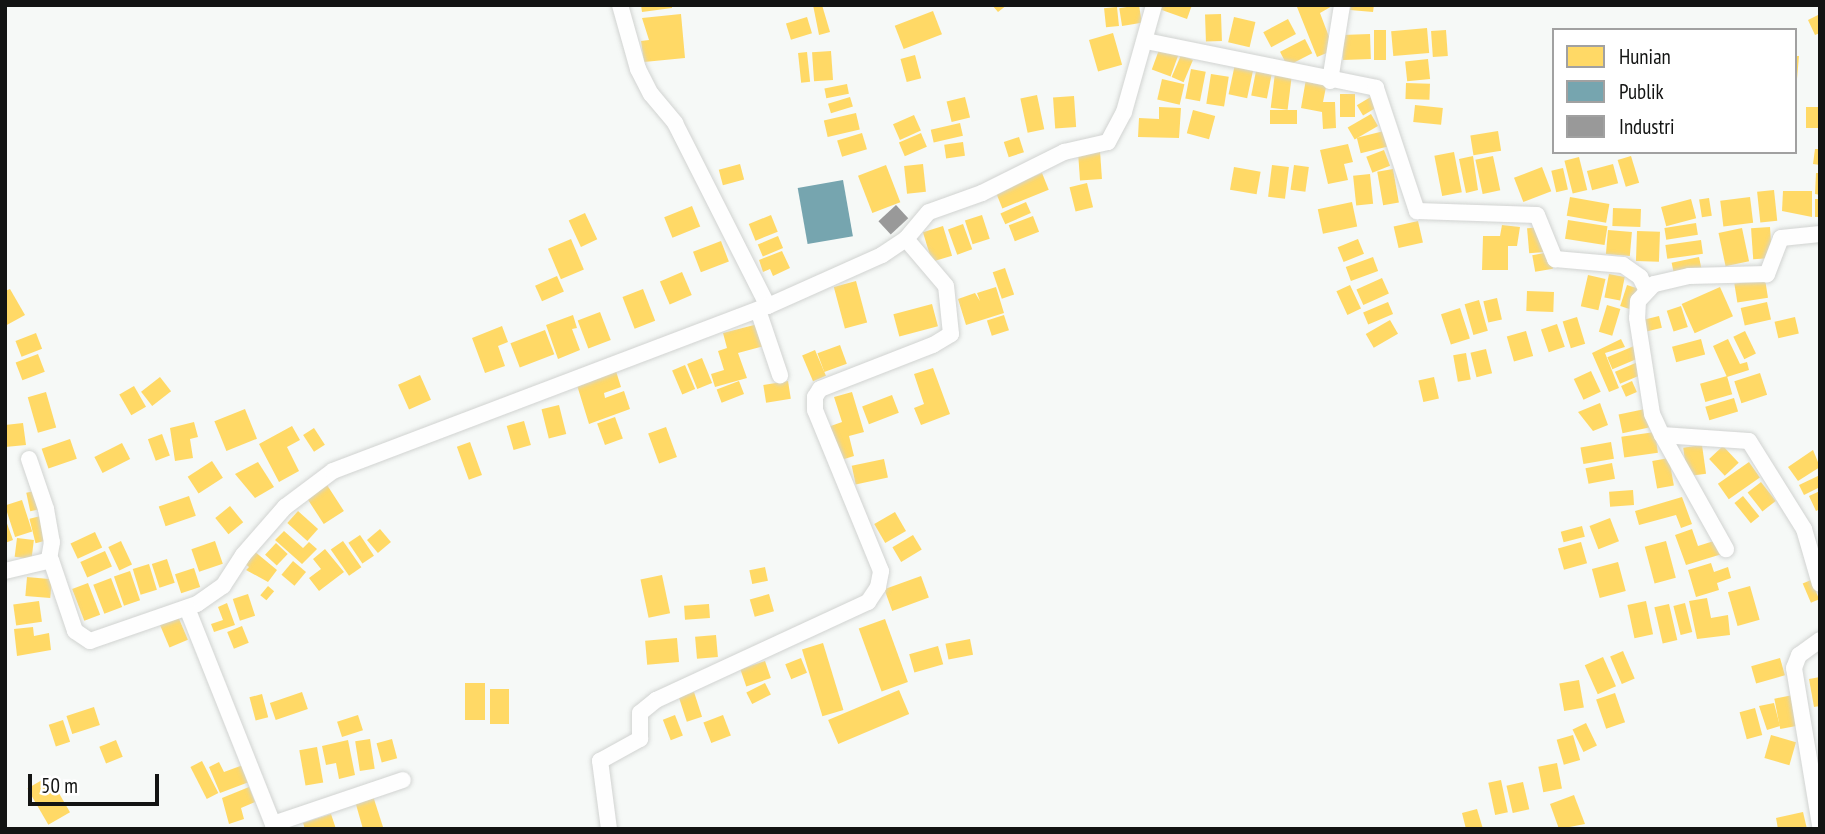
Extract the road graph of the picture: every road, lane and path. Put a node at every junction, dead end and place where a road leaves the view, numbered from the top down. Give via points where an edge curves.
1 (620, 5) edge
2 (1154, 5) edge
3 (1342, 5) edge
4 (1146, 41) junction
5 (1330, 80) junction
6 (1820, 234) edge
7 (906, 239) junction
8 (1646, 289) junction
9 (763, 308) junction
10 (780, 375) dead end
11 (1662, 435) junction
12 (29, 459) dead end
13 (1726, 549) dead end
14 (49, 559) junction
15 (1817, 560) edge
16 (5, 571) edge
17 (1820, 584) edge
18 (187, 608) junction
19 (1820, 640) edge
20 (402, 780) dead end
21 (1820, 825) edge
22 (274, 826) edge
23 (608, 829) edge

1 - 9 street via 638,69 650,94 676,123
2 - 4 street
3 - 5 street
4 - 5 street
4 - 7 street via 1112,139 1064,152 982,193 929,212
5 - 8 street via 1379,91 1417,211 1537,215 1555,259 1623,265 1640,277
6 - 8 street via 1781,238 1768,274 1689,276
7 - 9 street via 882,255
7 - 23 street via 946,286 951,334 820,389 815,397 816,410 881,571 878,587 868,602 656,699 640,713 640,739 600,761
8 - 11 street via 1638,301 1641,355 1652,414
9 - 10 street
9 - 18 street via 333,471 285,507 223,586
11 - 13 street
11 - 15 street via 1749,441 1804,530
12 - 14 street via 46,509 52,542
14 - 16 street
14 - 18 street via 75,631 83,640 95,641
15 - 17 street
18 - 22 street
19 - 21 street via 1798,655 1794,667
20 - 22 street

